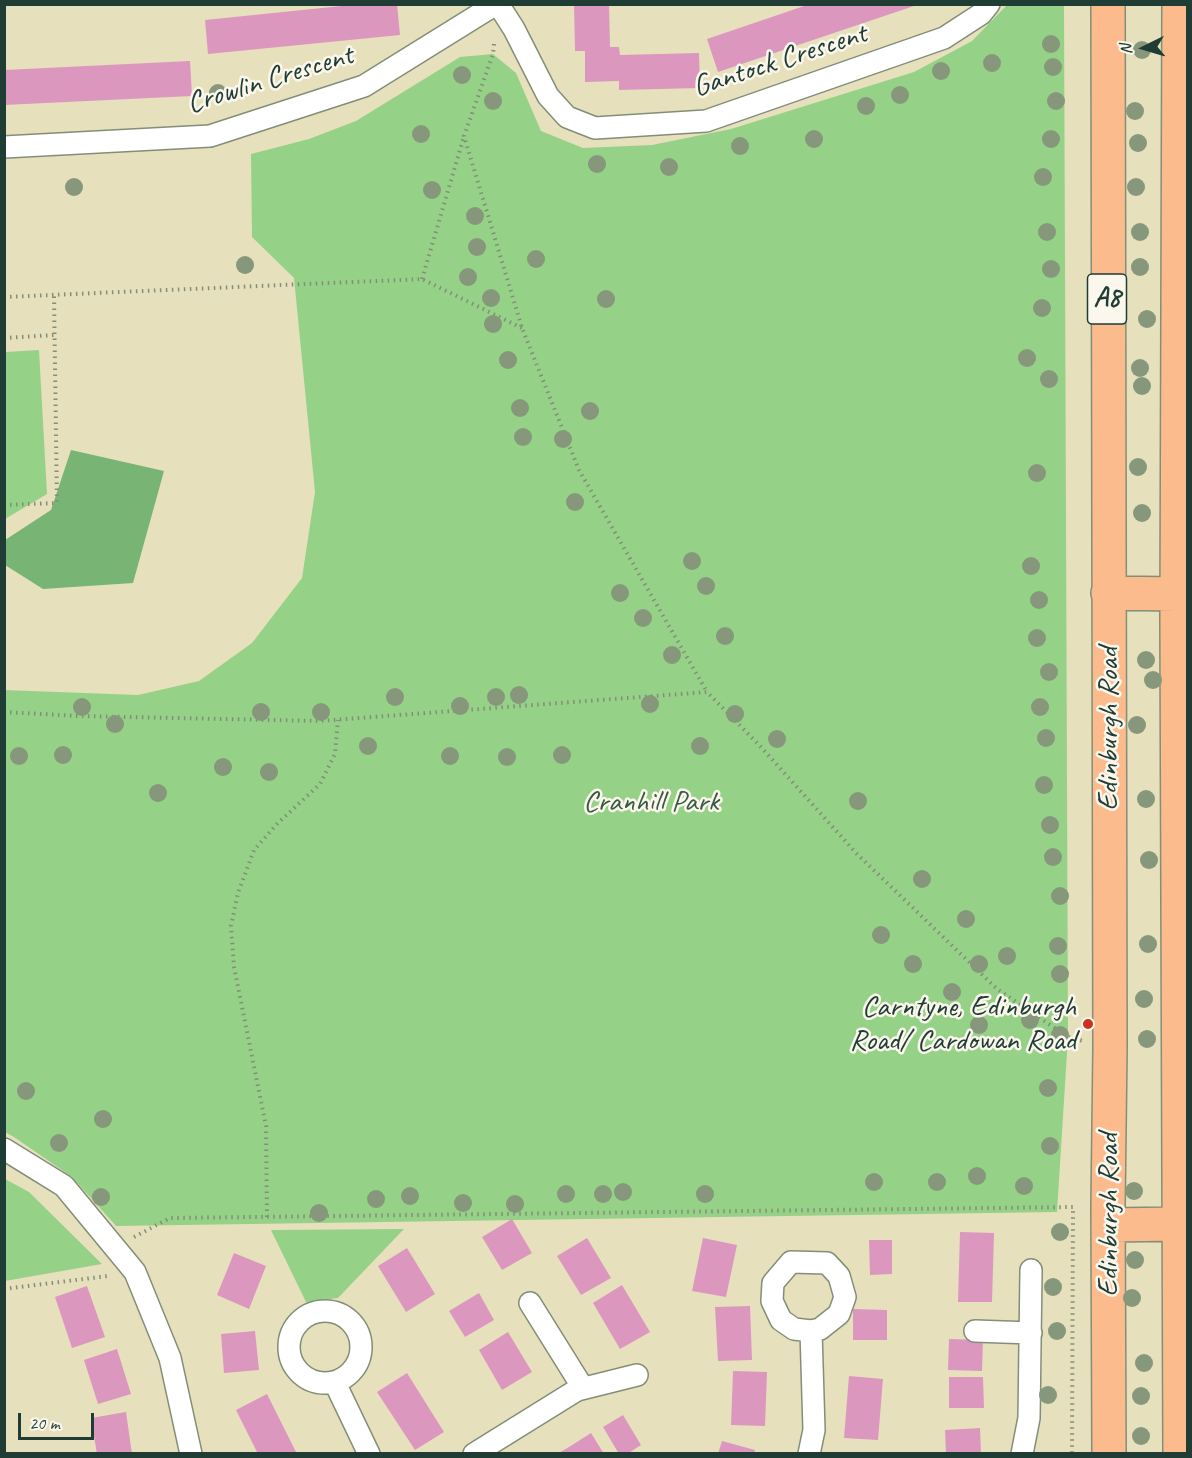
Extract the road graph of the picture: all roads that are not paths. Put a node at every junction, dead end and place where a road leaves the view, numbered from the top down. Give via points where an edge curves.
1 (497, 4) edge
2 (989, 4) edge
3 (1108, 4) edge
4 (1179, 4) edge
5 (4, 147) edge
6 (1108, 593) junction
7 (1182, 594) edge
8 (4, 1149) edge
9 (1179, 1224) junction
10 (1108, 1225) junction
11 (1031, 1270) dead end
12 (530, 1303) dead end
13 (811, 1331) dead end
14 (975, 1331) dead end
15 (1031, 1333) junction
16 (1184, 1364) edge
17 (637, 1375) dead end
18 (334, 1383) dead end
19 (583, 1388) junction
20 (191, 1454) edge
21 (369, 1454) edge
22 (474, 1454) edge
23 (809, 1454) edge
24 (1022, 1454) edge
25 (1109, 1454) edge
26 (1180, 1454) edge

1 - 2 street, Gantock Crescent via 514,28 548,96 567,117 595,128 706,121 944,38 981,14
1 - 5 street, Crowlin Crescent via 364,86 210,136
3 - 6 main road, Edinburgh Road / A8
4 - 7 main road
6 - 7 main road
6 - 10 main road, Edinburgh Road / A8
7 - 9 main road
8 - 20 street via 64,1186 135,1272 170,1358
9 - 10 main road
9 - 16 main road
10 - 25 main road, Edinburgh Road / A8
11 - 15 street
12 - 19 street
13 - 23 street via 814,1430
14 - 15 street
15 - 24 street via 1029,1418
16 - 26 main road
17 - 19 street
18 - 21 street
19 - 22 street

